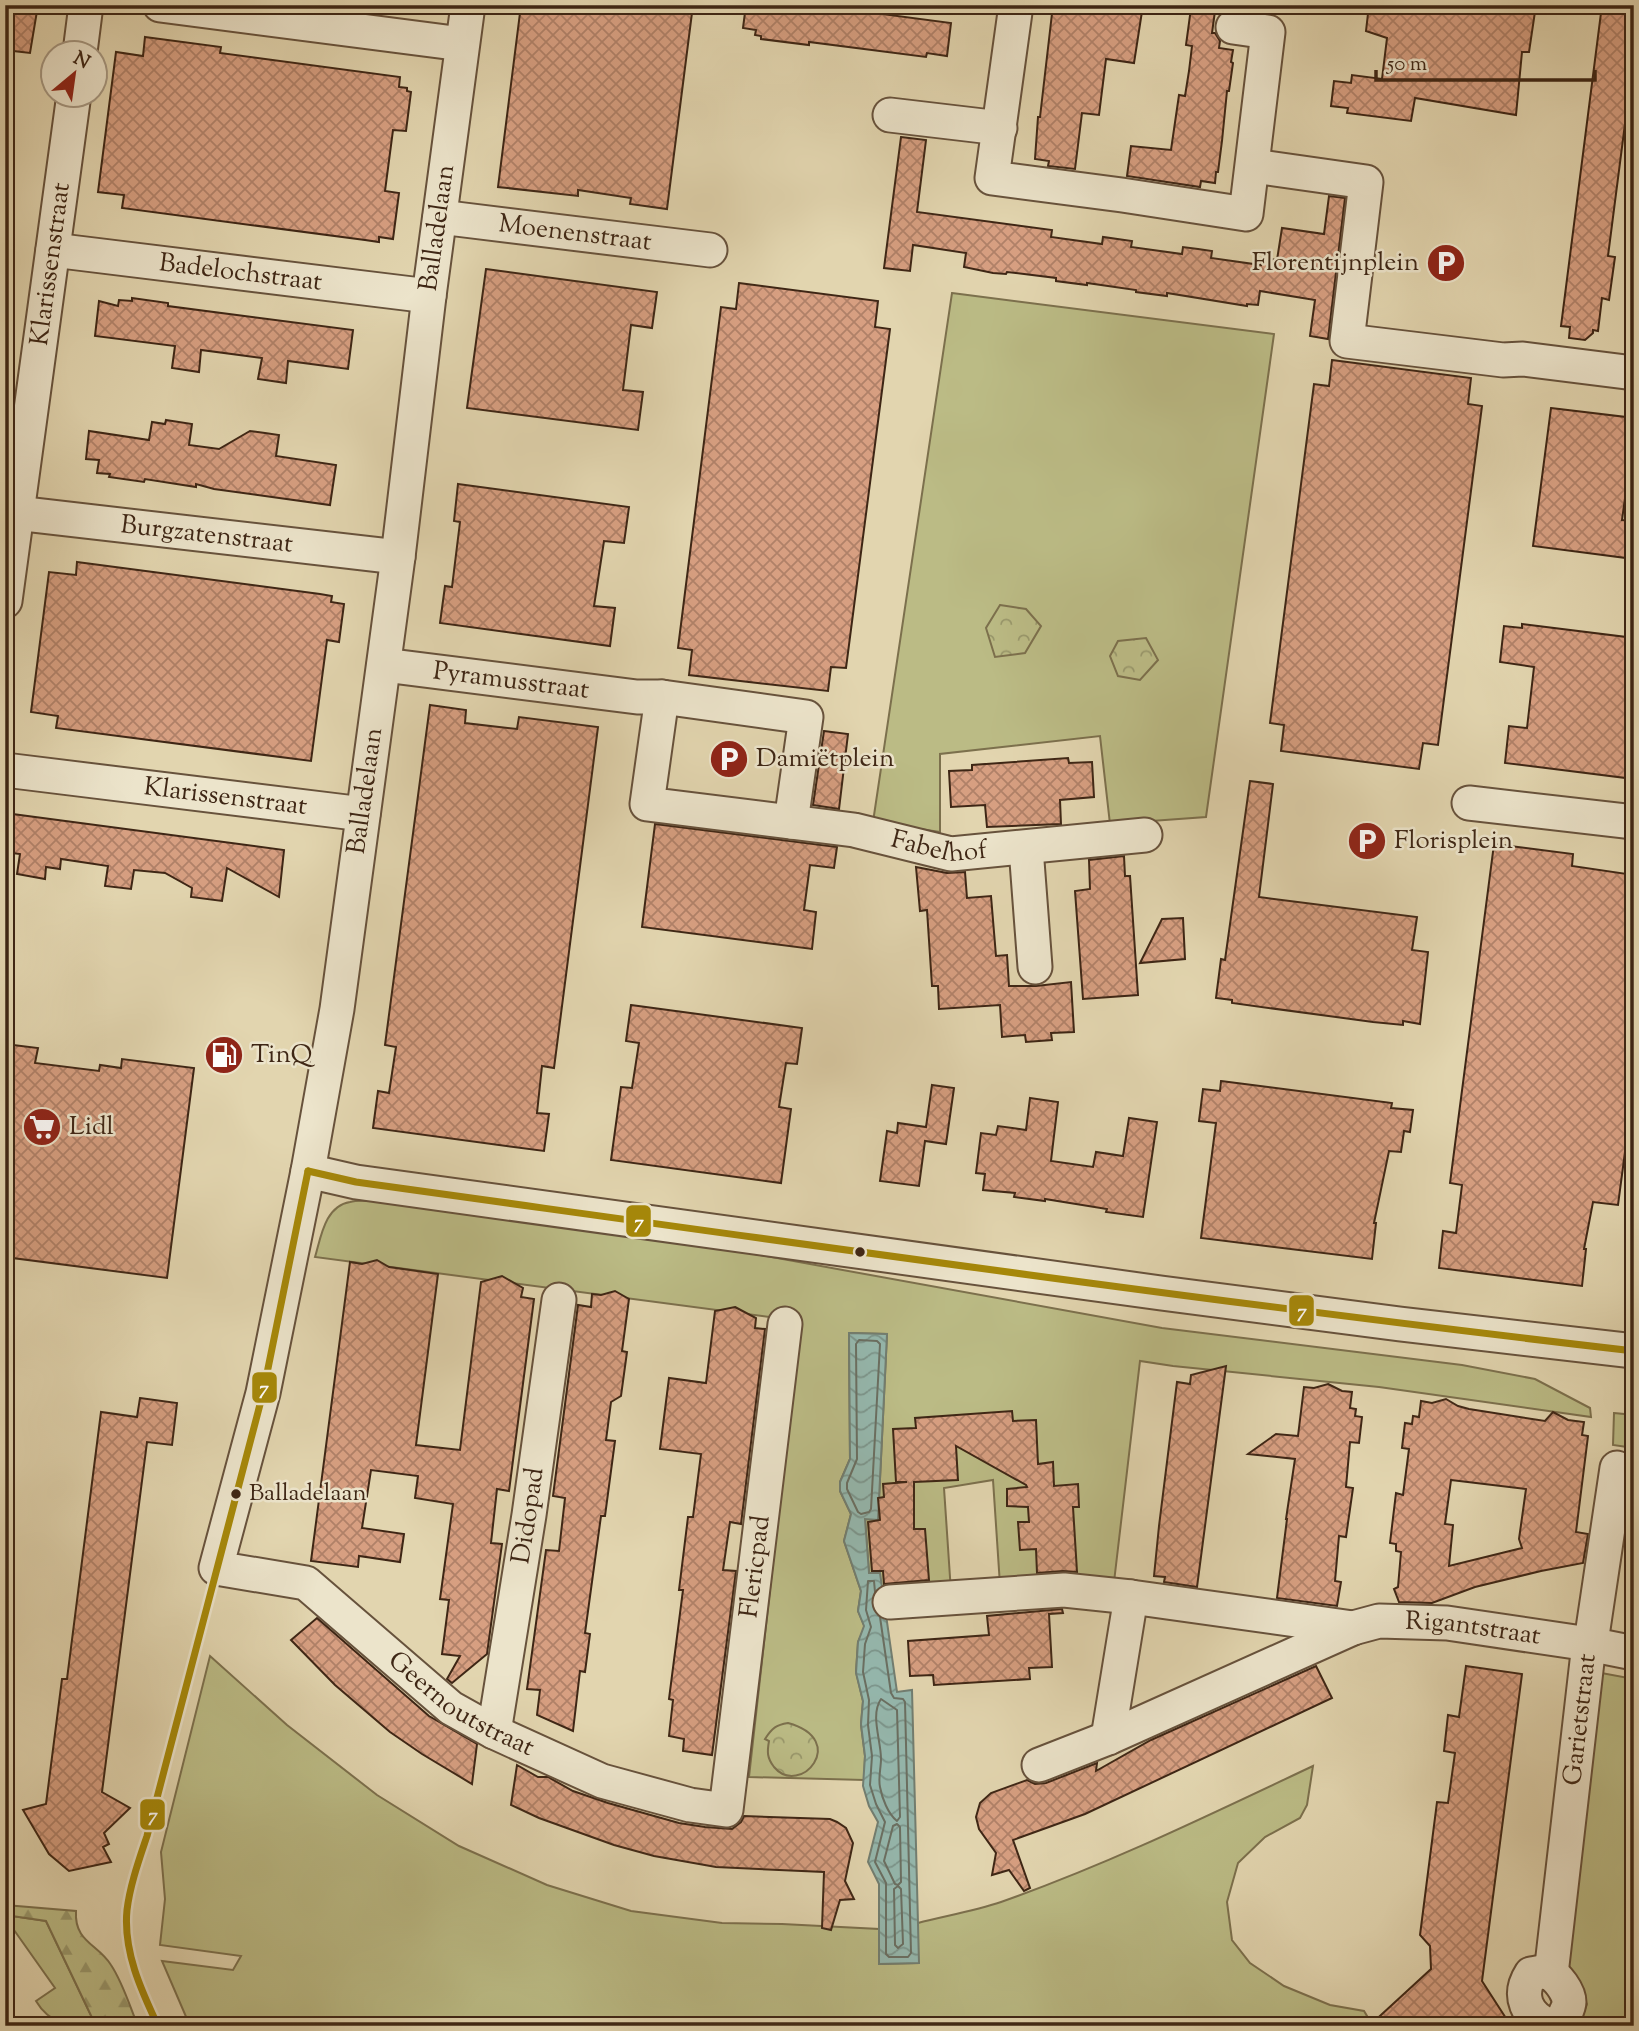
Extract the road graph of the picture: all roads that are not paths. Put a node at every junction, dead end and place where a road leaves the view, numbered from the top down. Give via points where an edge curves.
1 (86, 5) edge
2 (160, 5) edge
3 (468, 5) edge
4 (1016, 5) edge
5 (1233, 27) dead end
6 (82, 38) edge
7 (462, 44) junction
8 (72, 108) edge
9 (890, 115) dead end
10 (1000, 128) junction
11 (1253, 166) junction
12 (440, 217) junction
13 (53, 250) junction
14 (710, 250) dead end
15 (429, 296) junction
16 (1634, 373) edge
17 (16, 513) junction
18 (398, 557) junction
19 (5, 601) edge
20 (384, 666) junction
21 (650, 697) junction
22 (5, 770) edge
23 (1469, 803) dead end
24 (363, 814) junction
25 (791, 822) junction
26 (1634, 822) edge
27 (1145, 835) dead end
28 (1026, 848) junction
29 (1035, 967) dead end
30 (309, 1171) junction
31 (559, 1300) dead end
32 (785, 1324) dead end
33 (1634, 1351) edge
34 (1618, 1468) dead end
35 (216, 1568) joint
36 (1130, 1597) junction
37 (890, 1602) dead end
38 (1353, 1628) junction
39 (1589, 1644) junction
40 (1634, 1653) edge
41 (494, 1732) junction
42 (1108, 1738) junction
43 (1039, 1765) dead end
44 (726, 1810) joint
45 (1550, 2026) edge

1 - 6 street
2 - 7 street
3 - 7 street, Balladelaan
4 - 10 street
5 - 11 street via 1268,32
7 - 12 street, Balladelaan
8 - 13 street, Klarissenstraat
9 - 10 street
10 - 11 street via 992,178 1246,214
11 - 16 street via 1366,182 1347,341
12 - 14 street, Moenenstraat
12 - 15 street, Balladelaan
13 - 15 street, Badelochstraat
13 - 17 street, Klarissenstraat
15 - 18 street, Balladelaan
17 - 18 street, Burgzatenstraat
17 - 19 street, Klarissenstraat
18 - 20 street, Balladelaan
20 - 21 street, Pyramusstraat
20 - 24 street, Balladelaan
21 - 25 street via 647,804
21 - 25 street via 806,717
22 - 24 street, Klarissenstraat
23 - 26 street
24 - 30 street, Balladelaan
25 - 28 street, Fabelhof via 854,830 951,854
27 - 28 street, Fabelhof
28 - 29 street, Fabelhof
30 - 33 street via 356,1182 1161,1293
30 - 35 street, Balladelaan via 262,1393
31 - 41 street, Didopad
32 - 44 street, Flericpad
34 - 39 street, Garietstraat
35 - 41 street, Geernoutstraat via 306,1583 451,1708
36 - 37 street, Rigantstraat via 1064,1590
36 - 38 street, Rigantstraat
36 - 42 street
38 - 39 street, Rigantstraat via 1379,1621 1447,1623
38 - 42 street, Rigantstraat
39 - 40 street, Rigantstraat
39 - 45 street, Garietstraat via 1551,1974 1569,2001 1563,2019
41 - 44 street, Geernoutstraat via 602,1781
42 - 43 street, Rigantstraat

